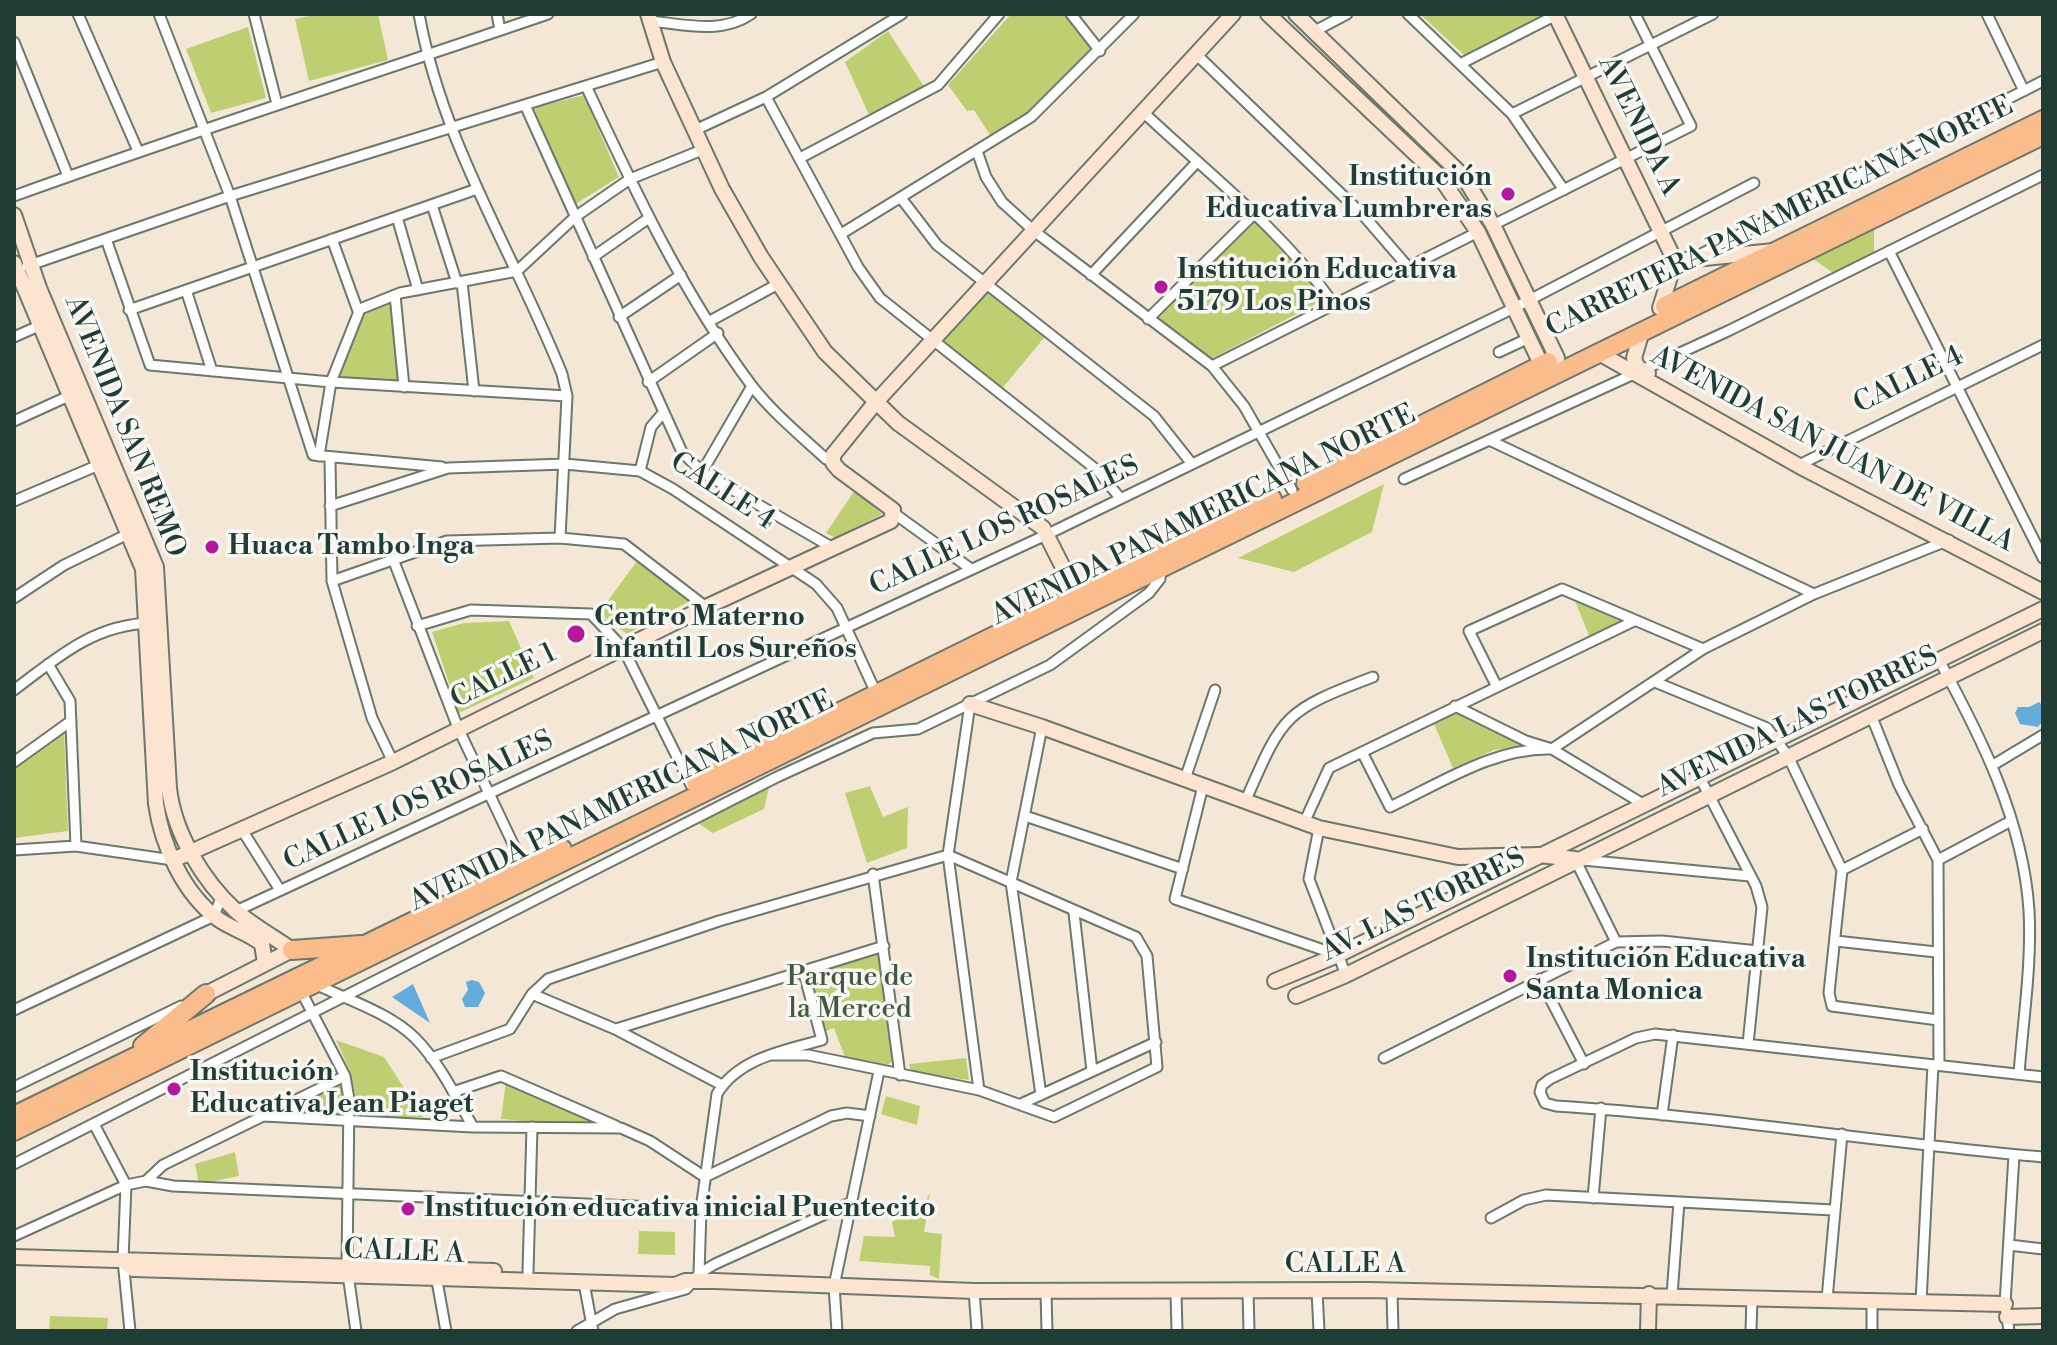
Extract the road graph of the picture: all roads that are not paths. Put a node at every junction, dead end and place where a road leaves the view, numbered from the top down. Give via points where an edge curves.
1 (78, 14) edge
2 (173, 14) edge
3 (254, 14) edge
4 (419, 14) edge
5 (497, 14) edge
6 (548, 14) edge
7 (751, 14) edge
8 (902, 14) edge
9 (999, 14) edge
10 (1071, 14) edge
11 (1134, 14) edge
12 (1233, 14) edge
13 (1268, 14) edge
14 (1296, 14) edge
15 (1347, 14) edge
16 (1408, 14) edge
17 (1556, 14) edge
18 (1635, 14) edge
19 (1713, 14) edge
20 (1987, 14) edge
21 (160, 16) edge
22 (649, 18) edge
23 (728, 19) edge
24 (500, 30) junction
25 (1313, 32) junction
26 (14, 42) edge
27 (1650, 46) junction
28 (1100, 51) junction
29 (1196, 54) junction
30 (426, 57) junction
31 (663, 62) junction
32 (1462, 63) junction
33 (1586, 78) junction
34 (2043, 81) edge
35 (586, 86) junction
36 (2024, 91) junction
37 (766, 97) junction
38 (277, 104) junction
39 (525, 105) junction
40 (1143, 112) junction
41 (1512, 114) junction
42 (2043, 120) edge
43 (205, 127) junction
44 (449, 128) junction
45 (693, 131) junction
46 (2043, 135) edge
47 (702, 150) junction
48 (138, 151) junction
49 (977, 151) junction
50 (800, 158) junction
51 (1627, 159) junction
52 (1197, 162) junction
53 (2043, 175) edge
54 (68, 176) junction
55 (630, 179) junction
56 (1754, 183) dead end
57 (477, 189) junction
58 (1564, 190) junction
59 (14, 196) edge
60 (230, 196) junction
61 (901, 198) junction
62 (432, 205) junction
63 (1255, 213) junction
64 (14, 215) edge
65 (397, 217) junction
66 (575, 217) junction
67 (649, 218) junction
68 (1493, 225) junction
69 (1660, 230) junction
70 (1034, 231) junction
71 (1478, 232) junction
72 (841, 234) junction
73 (106, 239) junction
74 (332, 239) junction
75 (1775, 251) junction
76 (1889, 251) junction
77 (593, 257) junction
78 (1682, 261) junction
79 (19, 267) edge
80 (1408, 267) junction
81 (252, 268) junction
82 (517, 271) junction
83 (681, 275) junction
84 (1091, 275) junction
85 (459, 282) junction
86 (778, 284) junction
87 (985, 284) junction
88 (186, 290) junction
89 (418, 290) junction
90 (395, 295) junction
91 (1529, 298) junction
92 (1333, 303) junction
93 (1514, 308) junction
94 (1660, 308) junction
95 (129, 310) junction
96 (358, 311) junction
97 (619, 317) junction
98 (1148, 319) junction
99 (710, 321) junction
100 (41, 325) junction
101 (1642, 331) junction
102 (718, 333) junction
103 (14, 337) edge
104 (1529, 338) junction
105 (933, 341) junction
106 (2043, 345) edge
107 (1499, 352) dead end
108 (1597, 352) junction
109 (1549, 362) junction
110 (1212, 366) junction
111 (212, 371) junction
112 (1640, 372) junction
113 (288, 379) junction
114 (331, 382) junction
115 (648, 382) junction
116 (752, 386) junction
117 (1957, 386) junction
118 (404, 387) junction
119 (474, 391) junction
120 (71, 395) junction
121 (567, 396) junction
122 (875, 403) junction
123 (663, 413) junction
124 (14, 421) edge
125 (1259, 432) junction
126 (1489, 440) junction
127 (319, 456) junction
128 (330, 459) junction
129 (832, 461) junction
130 (101, 464) junction
131 (565, 464) junction
132 (1192, 464) junction
133 (1803, 464) junction
134 (448, 468) junction
135 (640, 471) junction
136 (702, 472) junction
137 (1404, 479) dead end
138 (1292, 490) junction
139 (1120, 498) junction
140 (14, 501) edge
141 (330, 506) junction
142 (895, 514) junction
143 (130, 533) junction
144 (1048, 534) junction
145 (560, 538) junction
146 (1949, 541) junction
147 (833, 548) junction
148 (2043, 558) edge
149 (393, 559) junction
150 (791, 568) junction
151 (1161, 568) junction
152 (971, 569) junction
153 (332, 581) junction
154 (2043, 585) edge
155 (2043, 592) edge
156 (1814, 594) junction
157 (1077, 595) junction
158 (14, 598) edge
159 (706, 607) junction
160 (2043, 609) edge
161 (1634, 621) junction
162 (154, 623) junction
163 (417, 626) junction
164 (846, 626) junction
165 (2043, 631) edge
166 (623, 648) junction
167 (1703, 649) junction
168 (1939, 660) junction
169 (48, 664) junction
170 (1373, 677) dead end
171 (1949, 678) junction
172 (1655, 682) junction
173 (1497, 687) junction
174 (14, 690) edge
175 (1215, 690) dead end
176 (876, 693) junction
177 (970, 704) junction
178 (1455, 706) junction
179 (656, 715) junction
180 (1871, 715) junction
181 (71, 721) junction
182 (1042, 727) junction
183 (458, 728) junction
184 (2043, 735) edge
185 (1777, 738) junction
186 (1552, 749) junction
187 (1362, 752) junction
188 (1788, 756) junction
189 (14, 762) edge
190 (393, 762) junction
191 (1993, 765) junction
192 (1699, 776) junction
193 (1185, 779) junction
194 (691, 785) junction
195 (1203, 786) junction
196 (489, 795) junction
197 (1708, 796) junction
198 (1245, 802) junction
199 (1643, 804) junction
200 (1025, 816) junction
201 (2011, 821) junction
202 (1312, 826) junction
203 (1923, 829) junction
204 (242, 830) junction
205 (76, 846) junction
206 (14, 850) edge
207 (192, 854) junction
208 (948, 855) junction
209 (1539, 855) junction
210 (1575, 859) junction
211 (173, 860) junction
212 (1938, 860) junction
213 (524, 867) junction
214 (1183, 869) junction
215 (1842, 870) junction
216 (873, 874) junction
217 (1750, 876) junction
218 (1011, 882) junction
219 (280, 890) junction
220 (222, 895) junction
221 (236, 911) junction
222 (1074, 913) junction
223 (214, 916) junction
224 (1836, 941) junction
225 (1616, 942) junction
226 (364, 945) junction
227 (884, 946) junction
228 (292, 950) junction
229 (1758, 951) junction
230 (1936, 952) junction
231 (1338, 955) junction
232 (265, 963) junction
233 (803, 970) junction
234 (1346, 975) junction
235 (1540, 979) junction
236 (1275, 981) joint
237 (308, 987) junction
238 (206, 994) junction
239 (532, 994) junction
240 (1296, 996) joint
241 (341, 997) junction
242 (14, 1010) edge
243 (311, 1012) junction
244 (1938, 1020) junction
245 (615, 1029) junction
246 (1673, 1035) junction
247 (1156, 1042) junction
248 (1748, 1044) junction
249 (770, 1055) junction
250 (431, 1058) junction
251 (1384, 1058) dead end
252 (1584, 1064) junction
253 (1936, 1065) junction
254 (115, 1068) junction
255 (879, 1071) junction
256 (1092, 1071) junction
257 (2019, 1074) junction
258 (900, 1075) junction
259 (345, 1076) junction
260 (2043, 1077) edge
261 (722, 1085) junction
262 (14, 1087) edge
263 (979, 1090) junction
264 (453, 1092) junction
265 (1041, 1095) junction
266 (1021, 1104) junction
267 (1601, 1108) junction
268 (1662, 1115) junction
269 (14, 1116) edge
270 (264, 1116) junction
271 (870, 1116) junction
272 (350, 1120) junction
273 (94, 1124) junction
274 (473, 1127) junction
275 (532, 1127) junction
276 (621, 1128) junction
277 (14, 1131) edge
278 (1842, 1134) junction
279 (1928, 1148) junction
280 (2014, 1155) junction
281 (2043, 1157) edge
282 (14, 1164) edge
283 (705, 1177) junction
284 (146, 1181) junction
285 (126, 1185) junction
286 (347, 1196) junction
287 (1593, 1198) junction
288 (852, 1202) junction
289 (1679, 1202) junction
290 (530, 1203) junction
291 (701, 1209) junction
292 (1833, 1210) junction
293 (1491, 1218) dead end
294 (14, 1236) edge
295 (2009, 1245) junction
296 (2043, 1249) edge
297 (14, 1257) edge
298 (123, 1260) junction
299 (348, 1272) junction
300 (528, 1272) junction
301 (692, 1279) junction
302 (437, 1281) junction
303 (584, 1283) junction
304 (834, 1286) junction
305 (1317, 1290) junction
306 (974, 1291) junction
307 (1248, 1291) junction
308 (1046, 1292) junction
309 (1176, 1292) junction
310 (1392, 1292) junction
311 (1649, 1294) junction
312 (1672, 1295) junction
313 (1752, 1298) junction
314 (1827, 1299) junction
315 (1872, 1300) junction
316 (1921, 1302) junction
317 (2043, 1316) edge
318 (2007, 1317) edge
319 (592, 1327) edge
320 (130, 1331) edge
321 (356, 1331) edge
322 (446, 1331) edge
323 (577, 1331) edge
324 (837, 1331) edge
325 (977, 1331) edge
326 (1047, 1331) edge
327 (1177, 1331) edge
328 (1249, 1331) edge
329 (1319, 1331) edge
330 (1393, 1331) edge
331 (1648, 1331) edge
332 (1751, 1331) edge
333 (1872, 1331) edge

1 - 48 street
2 - 21 street
3 - 38 street
4 - 30 street
5 - 24 street
6 - 24 street
7 - 23 street
8 - 37 street
9 - 50 street via 938,85
10 - 28 street
11 - 28 street
12 - 29 street
13 - 71 street via 1440,177
14 - 25 street
15 - 25 street
16 - 32 street
17 - 32 street
17 - 33 street, AVENIDA A
18 - 27 street
19 - 27 street
20 - 36 street
21 - 43 street
22 - 23 street via 710,27
22 - 31 street
24 - 30 street
25 - 68 street via 1448,158
26 - 54 street
27 - 33 street
27 - 51 street via 1691,126
28 - 49 street via 1031,117
29 - 40 street
29 - 80 street via 1364,216
30 - 38 street
30 - 44 street
31 - 35 street
31 - 45 street
32 - 41 street
33 - 41 street
33 - 51 street, AVENIDA A
34 - 36 street
35 - 39 street
35 - 55 street
36 - 78 street
37 - 45 street
37 - 50 street
38 - 43 street
39 - 44 street
39 - 66 street
40 - 52 street
40 - 70 street
41 - 58 street
42 - 75 highway, CARRETERA PANAMERICANA NORTE
43 - 48 street
43 - 60 street
44 - 57 street
44 - 60 street
45 - 47 street
46 - 101 highway, CARRETERA PANAMERICANA NORTE
47 - 55 street
47 - 86 street
48 - 54 street
49 - 61 street
49 - 70 street via 1002,202
50 - 72 street
51 - 58 street
51 - 69 street, AVENIDA A
52 - 63 street
52 - 84 street
53 - 76 street
54 - 59 street
55 - 66 street
55 - 67 street
56 - 69 street, CALLE LOS ROSALES
57 - 62 street
57 - 82 street
58 - 68 street
60 - 73 street
60 - 81 street
61 - 72 street
61 - 87 street via 937,245
62 - 65 street
62 - 85 street
63 - 92 street via 1307,266
63 - 98 street
64 - 79 street, AVENIDA SAN REMO
65 - 74 street
65 - 89 street
66 - 77 street
66 - 82 street
67 - 77 street
67 - 83 street
68 - 91 street
69 - 78 street, AVENIDA A
69 - 91 street, CALLE LOS ROSALES
70 - 84 street
70 - 87 street
71 - 80 street
71 - 93 street
72 - 105 street via 880,298
73 - 79 street
73 - 95 street
74 - 81 street
74 - 96 street
75 - 78 street
75 - 94 highway, CARRETERA PANAMERICANA NORTE
76 - 112 street
76 - 117 street
77 - 97 street
78 - 94 street
79 - 100 street, AVENIDA SAN REMO
79 - 162 street, AVENIDA SAN REMO via 153,559 159,581
80 - 92 street
81 - 88 street
81 - 113 street
82 - 85 street
82 - 121 street
83 - 97 street
83 - 99 street
84 - 98 street
85 - 89 street
85 - 119 street
86 - 99 street
86 - 122 street via 825,352
87 - 105 street
87 - 132 street via 1154,416
88 - 95 street
88 - 111 street
89 - 90 street
90 - 96 street
90 - 118 street
91 - 93 street, CALLE LOS ROSALES
91 - 109 street
92 - 110 street
93 - 104 street
93 - 125 street, CALLE LOS ROSALES
94 - 109 highway, CARRETERA PANAMERICANA NORTE
95 - 111 street via 150,365
96 - 114 street
97 - 115 street
98 - 110 street
99 - 102 street
100 - 103 street
100 - 120 street, AVENIDA SAN REMO
101 - 108 highway, AVENIDA PANAMERICANA NORTE
101 - 112 street, AVENIDA SAN JUAN DE VILLA via 1634,358
102 - 115 street
102 - 116 street
104 - 107 street
104 - 109 street
105 - 122 street
105 - 139 street via 1098,471
106 - 117 street, CALLE 4
108 - 112 street, AVENIDA SAN JUAN DE VILLA
108 - 151 highway, AVENIDA PANAMERICANA NORTE
109 - 138 highway, AVENIDA PANAMERICANA NORTE
110 - 125 street
111 - 113 street
112 - 126 street
112 - 133 street, AVENIDA SAN JUAN DE VILLA
113 - 114 street
113 - 127 street via 313,455
114 - 118 street
114 - 127 street
115 - 123 street
116 - 129 street
116 - 136 street
117 - 133 street, CALLE 4
117 - 148 street
118 - 119 street
119 - 121 street
120 - 124 street
120 - 130 street, AVENIDA SAN REMO
121 - 131 street
122 - 129 street
122 - 144 street
123 - 135 street via 651,427
123 - 136 street via 682,452
125 - 132 street, CALLE LOS ROSALES
125 - 138 street
126 - 137 street
126 - 156 street
127 - 128 street
128 - 134 street
128 - 141 street
129 - 142 street
130 - 140 street
130 - 143 street, AVENIDA SAN REMO
131 - 134 street, CALLE 4
131 - 135 street, CALLE 4
131 - 145 street
132 - 139 street, CALLE LOS ROSALES
133 - 146 street, AVENIDA SAN JUAN DE VILLA
134 - 141 street, CALLE 4
135 - 150 street, CALLE 4
136 - 147 street
138 - 157 highway, AVENIDA PANAMERICANA NORTE
139 - 144 street, CALLE LOS ROSALES
141 - 153 street
142 - 147 street, CALLE 1 via 886,524
142 - 152 street
143 - 158 street via 64,565
143 - 162 street, AVENIDA SAN REMO
144 - 152 street, CALLE LOS ROSALES
144 - 157 street
145 - 149 street via 447,541
145 - 159 street via 624,544
146 - 154 street, AVENIDA SAN JUAN DE VILLA
146 - 155 street, AVENIDA SAN JUAN DE VILLA
146 - 156 street
147 - 150 street, CALLE 1
149 - 153 street
149 - 163 street
150 - 159 street, CALLE 1
150 - 164 street, CALLE 4 via 827,594
151 - 177 street via 1149,593 1050,665
151 - 237 highway, AVENIDA PANAMERICANA NORTE
152 - 164 street, CALLE LOS ROSALES
153 - 190 street via 372,718
156 - 167 street
157 - 176 highway, AVENIDA PANAMERICANA NORTE
159 - 166 street, CALLE 1
160 - 168 street, AVENIDA LAS TORRES
161 - 167 street
161 - 173 street
161 - 173 street via 1562,589 1469,631
162 - 169 street via 113,626
162 - 207 street, AVENIDA SAN REMO via 170,803
162 - 211 street, AVENIDA SAN REMO via 156,804
163 - 166 street via 471,610 591,614
163 - 183 street
164 - 176 street, CALLE 4
164 - 179 street, CALLE LOS ROSALES
165 - 171 street, AVENIDA LAS TORRES
166 - 179 street
166 - 183 street, CALLE 1
167 - 172 street
168 - 171 street
168 - 185 street, AVENIDA LAS TORRES
169 - 174 street
169 - 181 street via 67,691
170 - 198 street via 1322,696 1285,721
171 - 180 street, AVENIDA LAS TORRES
171 - 191 street
172 - 185 street via 1767,728
172 - 186 street
173 - 178 street
175 - 193 street
176 - 194 highway, AVENIDA PANAMERICANA NORTE
177 - 182 street
177 - 208 street
177 - 241 street via 911,731 873,733 777,777
178 - 186 street
178 - 187 street
179 - 194 street
179 - 196 street, CALLE LOS ROSALES
180 - 188 street, AVENIDA LAS TORRES
180 - 203 street
181 - 189 street
181 - 205 street
182 - 193 street
182 - 200 street
183 - 190 street, CALLE 1
183 - 196 street
184 - 191 street
185 - 188 street
185 - 192 street, AVENIDA LAS TORRES
186 - 187 street via 1502,756 1388,806
186 - 199 street
187 - 202 street via 1325,773
188 - 197 street, AVENIDA LAS TORRES
188 - 215 street
190 - 204 street, CALLE 1
191 - 201 street
192 - 197 street
192 - 199 street, AVENIDA LAS TORRES
193 - 195 street
194 - 213 highway, AVENIDA PANAMERICANA NORTE
195 - 198 street
195 - 214 street
196 - 213 street
196 - 219 street, CALLE LOS ROSALES
197 - 210 street, AVENIDA LAS TORRES
197 - 217 street
198 - 202 street
199 - 209 street, AV. LAS TORRES
200 - 214 street
200 - 218 street
201 - 212 street
201 - 257 street via 2029,910
202 - 209 street via 1458,857
202 - 231 street via 1309,879
203 - 212 street
203 - 215 street
204 - 207 street, CALLE 1
204 - 219 street
205 - 206 street
205 - 211 street
207 - 211 street, CALLE 1
207 - 220 street, AVENIDA SAN REMO
208 - 216 street
208 - 218 street
208 - 263 street
209 - 210 street
209 - 231 street, AV. LAS TORRES
210 - 217 street
210 - 225 street
210 - 234 street, AV. LAS TORRES
211 - 223 street, AVENIDA SAN REMO
212 - 230 street
213 - 226 highway, AVENIDA PANAMERICANA NORTE
214 - 231 street via 1175,899
215 - 224 street
216 - 227 street
216 - 239 street via 548,979
217 - 229 street via 1762,907
218 - 222 street
218 - 265 street
219 - 221 street, CALLE LOS ROSALES
220 - 221 street, AVENIDA SAN REMO
220 - 223 street
221 - 228 street, AVENIDA SAN REMO
222 - 247 street via 1142,943
222 - 256 street
223 - 232 street, AVENIDA SAN REMO via 262,944
223 - 242 street
224 - 230 street
224 - 244 street via 1829,993 1835,1008
225 - 229 street
225 - 235 street
226 - 228 highway
226 - 254 highway, AVENIDA PANAMERICANA NORTE
227 - 233 street
227 - 258 street
228 - 232 street
229 - 248 street
230 - 244 street
231 - 234 street
231 - 236 street, AV. LAS TORRES
232 - 238 street
233 - 245 street
233 - 249 street via 822,1040
234 - 240 street, AV. LAS TORRES
235 - 251 street
235 - 252 street
236 - 240 street
237 - 241 street
237 - 243 street
237 - 277 highway, AVENIDA PANAMERICANA NORTE
238 - 254 highway
238 - 262 street
239 - 245 street
239 - 250 street via 510,1029
241 - 243 street
241 - 250 street via 402,1027
243 - 259 street
243 - 273 street
244 - 253 street
245 - 261 street
246 - 248 street
246 - 252 street via 1636,1038
246 - 268 street
247 - 256 street
247 - 266 street via 1157,1067 1054,1117
248 - 253 street
249 - 255 street via 808,1055
249 - 261 street
250 - 264 street
252 - 267 street via 1545,1082 1541,1097 1549,1105
253 - 257 street
253 - 279 street
254 - 269 highway, AVENIDA PANAMERICANA NORTE
255 - 258 street
255 - 271 street
256 - 265 street
257 - 260 street
258 - 263 street
259 - 270 street
259 - 272 street
261 - 283 street via 713,1106
263 - 266 street
264 - 274 street
264 - 276 street via 501,1076
265 - 266 street
267 - 268 street
267 - 287 street
268 - 278 street
270 - 272 street
270 - 284 street via 163,1165
271 - 283 street via 831,1116
271 - 288 street
272 - 274 street
272 - 286 street
273 - 282 street
273 - 285 street
274 - 275 street
275 - 276 street
275 - 290 street
276 - 283 street
278 - 279 street
278 - 292 street
279 - 280 street
279 - 316 street
280 - 281 street
280 - 295 street
283 - 291 street
284 - 285 street
284 - 286 street
285 - 294 street
285 - 298 street
286 - 290 street
286 - 299 street
287 - 289 street
287 - 293 street via 1539,1195
288 - 301 street
288 - 304 street
289 - 292 street
289 - 312 street
290 - 291 street
290 - 300 street
291 - 301 street
292 - 314 street
295 - 296 street
295 - 318 street
297 - 298 street, CALLE A
298 - 299 street, CALLE A via 133,1269
298 - 320 street
299 - 300 street, CALLE A
299 - 302 street, CALLE A
299 - 321 street
300 - 301 street, CALLE A
301 - 303 street, CALLE A via 675,1285
301 - 304 street, CALLE A
301 - 319 street via 681,1291 615,1309
302 - 303 street, CALLE A
302 - 322 street
303 - 319 street
304 - 306 street, CALLE A
304 - 324 street
305 - 307 street, CALLE A
305 - 310 street, CALLE A
305 - 329 street
306 - 308 street, CALLE A
306 - 325 street
307 - 309 street, CALLE A
307 - 328 street
308 - 309 street, CALLE A
308 - 326 street
309 - 327 street
310 - 311 street, CALLE A
310 - 330 street
311 - 312 street, CALLE A
311 - 331 street
312 - 313 street, CALLE A
313 - 314 street, CALLE A
313 - 332 street
314 - 315 street, CALLE A
315 - 316 street, CALLE A
315 - 333 street
316 - 318 street, CALLE A
317 - 318 street, CALLE A
319 - 323 street

